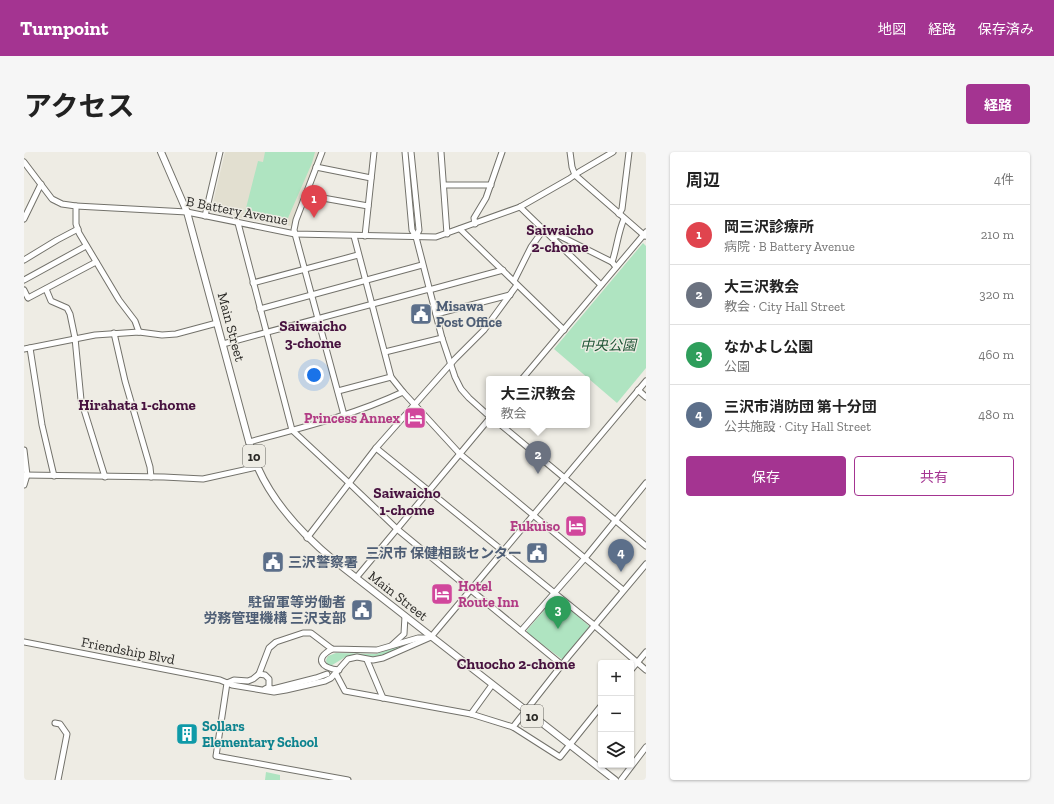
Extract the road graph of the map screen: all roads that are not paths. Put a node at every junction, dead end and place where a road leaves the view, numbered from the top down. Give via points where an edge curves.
1 (161, 152) edge
2 (220, 152) edge
3 (322, 152) edge
4 (374, 152) edge
5 (405, 152) edge
6 (411, 152) edge
7 (441, 152) edge
8 (502, 152) edge
9 (570, 152) edge
10 (613, 152) edge
11 (630, 152) edge
12 (24, 162) edge
13 (316, 167) junction
14 (574, 175) junction
15 (371, 178) junction
16 (41, 184) junction
17 (444, 185) junction
18 (491, 185) junction
19 (306, 195) junction
20 (76, 206) junction
21 (368, 206) junction
22 (520, 207) junction
23 (187, 212) junction
24 (619, 214) junction
25 (204, 216) junction
26 (624, 218) junction
27 (24, 219) edge
28 (238, 223) junction
29 (474, 224) junction
30 (78, 229) junction
31 (460, 229) junction
32 (544, 229) junction
33 (295, 234) junction
34 (447, 234) junction
35 (645, 235) edge
36 (354, 236) junction
37 (365, 236) junction
38 (416, 237) junction
39 (553, 238) junction
40 (86, 246) junction
41 (358, 255) junction
42 (24, 260) edge
43 (96, 262) junction
44 (612, 262) junction
45 (422, 265) junction
46 (616, 267) junction
47 (305, 269) junction
48 (503, 270) junction
49 (24, 280) edge
50 (365, 281) junction
51 (253, 283) junction
52 (516, 283) junction
53 (601, 284) junction
54 (46, 289) junction
55 (24, 290) edge
56 (429, 290) junction
57 (510, 294) junction
58 (312, 295) junction
59 (372, 305) junction
60 (260, 309) junction
61 (436, 314) junction
62 (319, 318) junction
63 (217, 323) junction
64 (564, 330) junction
65 (138, 332) junction
66 (265, 332) junction
67 (114, 333) junction
68 (75, 338) junction
69 (442, 338) junction
70 (223, 344) junction
71 (30, 348) junction
72 (24, 349) edge
73 (385, 352) junction
74 (450, 365) junction
75 (525, 376) edge
76 (391, 377) junction
77 (646, 381) edge
78 (638, 390) junction
79 (338, 391) junction
80 (403, 392) junction
81 (646, 397) edge
82 (414, 405) junction
83 (486, 413) edge
84 (344, 416) junction
85 (486, 423) edge
86 (505, 428) edge
87 (292, 430) junction
88 (249, 442) junction
89 (376, 448) junction
90 (24, 450) edge
91 (460, 454) junction
92 (257, 467) junction
93 (26, 475) edge
94 (54, 476) junction
95 (105, 477) junction
96 (151, 477) junction
97 (565, 478) junction
98 (349, 483) junction
99 (646, 483) edge
100 (24, 485) edge
101 (429, 492) junction
102 (533, 515) junction
103 (615, 520) junction
104 (397, 529) junction
105 (307, 538) junction
106 (646, 546) edge
107 (503, 551) junction
108 (585, 558) junction
109 (646, 564) edge
110 (356, 578) junction
111 (471, 590) junction
112 (624, 590) junction
113 (554, 592) junction
114 (405, 616) junction
115 (594, 625) junction
116 (521, 631) junction
117 (431, 637) junction
118 (24, 642) edge
119 (388, 648) junction
120 (332, 649) junction
121 (646, 652) edge
122 (367, 660) junction
123 (637, 663) junction
124 (562, 665) junction
125 (634, 666) edge
126 (646, 670) edge
127 (337, 672) junction
128 (259, 674) junction
129 (327, 674) dead end
130 (227, 683) junction
131 (492, 685) junction
132 (264, 689) junction
133 (383, 698) junction
134 (598, 710) edge
135 (525, 711) junction
136 (471, 714) junction
137 (55, 723) dead end
138 (513, 727) junction
139 (570, 745) junction
140 (646, 747) edge
141 (58, 780) edge
142 (348, 780) edge
143 (615, 780) edge
144 (621, 780) edge

1 - 23 main road, Main Street / 10
2 - 25 street
3 - 13 street
4 - 15 street
5 - 38 street via 412,230
6 - 38 street via 419,230
7 - 17 street
8 - 18 street
9 - 14 street
10 - 14 street, B Battery Avenue
11 - 24 street via 622,209
12 - 16 street, B Battery Avenue
13 - 15 street
13 - 19 street
14 - 22 street, B Battery Avenue
14 - 24 street
15 - 21 street
16 - 20 street, B Battery Avenue via 56,202
16 - 27 street
17 - 18 street
17 - 34 street
18 - 29 street via 474,218
19 - 21 street
19 - 33 street via 296,220
20 - 23 street, B Battery Avenue
20 - 30 street
21 - 37 street
22 - 29 street, B Battery Avenue
22 - 32 street
23 - 25 street, B Battery Avenue
23 - 63 main road, Main Street / 10
24 - 26 street
25 - 28 street, B Battery Avenue
26 - 35 street
26 - 44 street
28 - 33 street, B Battery Avenue
28 - 51 street
29 - 31 street, B Battery Avenue
30 - 40 street
30 - 42 street
31 - 34 street, B Battery Avenue
31 - 48 street
32 - 39 street
32 - 52 street via 531,247
33 - 36 street, B Battery Avenue
33 - 47 street
34 - 38 street, B Battery Avenue via 436,238
35 - 46 street
36 - 37 street, B Battery Avenue
36 - 41 street
37 - 38 street, B Battery Avenue
38 - 45 street
39 - 44 street via 558,235
39 - 53 street
40 - 43 street
40 - 49 street
41 - 47 street
41 - 50 street
43 - 54 street
43 - 65 street via 135,321
44 - 46 street
45 - 50 street
45 - 56 street
46 - 53 street
47 - 51 street
47 - 58 street
48 - 52 street
48 - 56 street
50 - 58 street
50 - 59 street
51 - 60 street
52 - 57 street
52 - 64 street
53 - 64 street
54 - 55 street via 28,298
54 - 68 street via 51,301 67,308
56 - 59 street
56 - 61 street
57 - 61 street
57 - 74 street via 484,330
58 - 60 street
58 - 62 street
59 - 62 street
59 - 73 street
60 - 66 street
61 - 69 street
62 - 66 street
62 - 79 street
63 - 65 street via 176,334
63 - 70 main road, Main Street / 10
64 - 75 street
65 - 67 street
66 - 70 street
66 - 87 street
67 - 68 street
67 - 96 street
68 - 71 street
68 - 95 street via 81,400
69 - 73 street
69 - 74 street
70 - 88 main road, Main Street / 10
71 - 72 street
71 - 94 street via 42,425
73 - 76 street
74 - 82 street
74 - 83 street via 461,389
76 - 79 street
76 - 80 street
77 - 78 street
78 - 81 street
78 - 97 street
79 - 84 street
80 - 82 street
80 - 84 street
82 - 89 street
82 - 91 street
84 - 87 street
85 - 91 street
86 - 97 street
87 - 88 street
87 - 98 street
88 - 92 main road, Main Street / 10
89 - 98 street
89 - 101 street
90 - 93 street
91 - 101 street
91 - 102 street
92 - 96 street via 203,479
92 - 105 main road, Main Street / 10 via 274,497
93 - 94 street
93 - 100 street
94 - 95 street
95 - 96 street
97 - 102 street
97 - 103 street
98 - 104 street
98 - 105 street
99 - 103 street
101 - 104 street
101 - 107 street
102 - 107 street
102 - 108 street
103 - 106 street
103 - 108 street
104 - 110 street
104 - 111 street
105 - 110 main road, Main Street / 10
107 - 111 street
107 - 113 street
108 - 112 street
108 - 113 street
109 - 112 street
110 - 114 main road, Main Street / 10
111 - 116 street
111 - 117 street
112 - 115 street
113 - 115 street
113 - 116 street
114 - 117 main road, Main Street / 10
114 - 119 street via 404,634
115 - 123 street
115 - 124 street
116 - 124 street
117 - 119 street via 418,638
117 - 122 street via 383,658
117 - 131 main road, Main Street / 10
118 - 130 street, Friendship Blvd
119 - 120 street
120 - 127 street via 325,653 322,663
120 - 128 street via 311,633 295,635 276,642 269,648
121 - 123 street
122 - 127 street via 348,659
122 - 133 street
123 - 125 street
123 - 126 street
124 - 135 street
127 - 132 street via 325,681 274,692
127 - 133 street via 345,692
128 - 130 street via 248,681 234,680
128 - 132 street via 269,679 269,687
129 - 132 street via 273,689
130 - 132 street, Friendship Blvd
130 - 142 street via 216,756
131 - 135 main road, Main Street / 10
131 - 136 street
133 - 136 street
134 - 139 street
135 - 138 street
135 - 139 main road, Main Street / 10
136 - 138 street
137 - 141 street via 60,724 67,734
138 - 139 street via 560,757
139 - 143 main road, Main Street / 10
140 - 144 street

